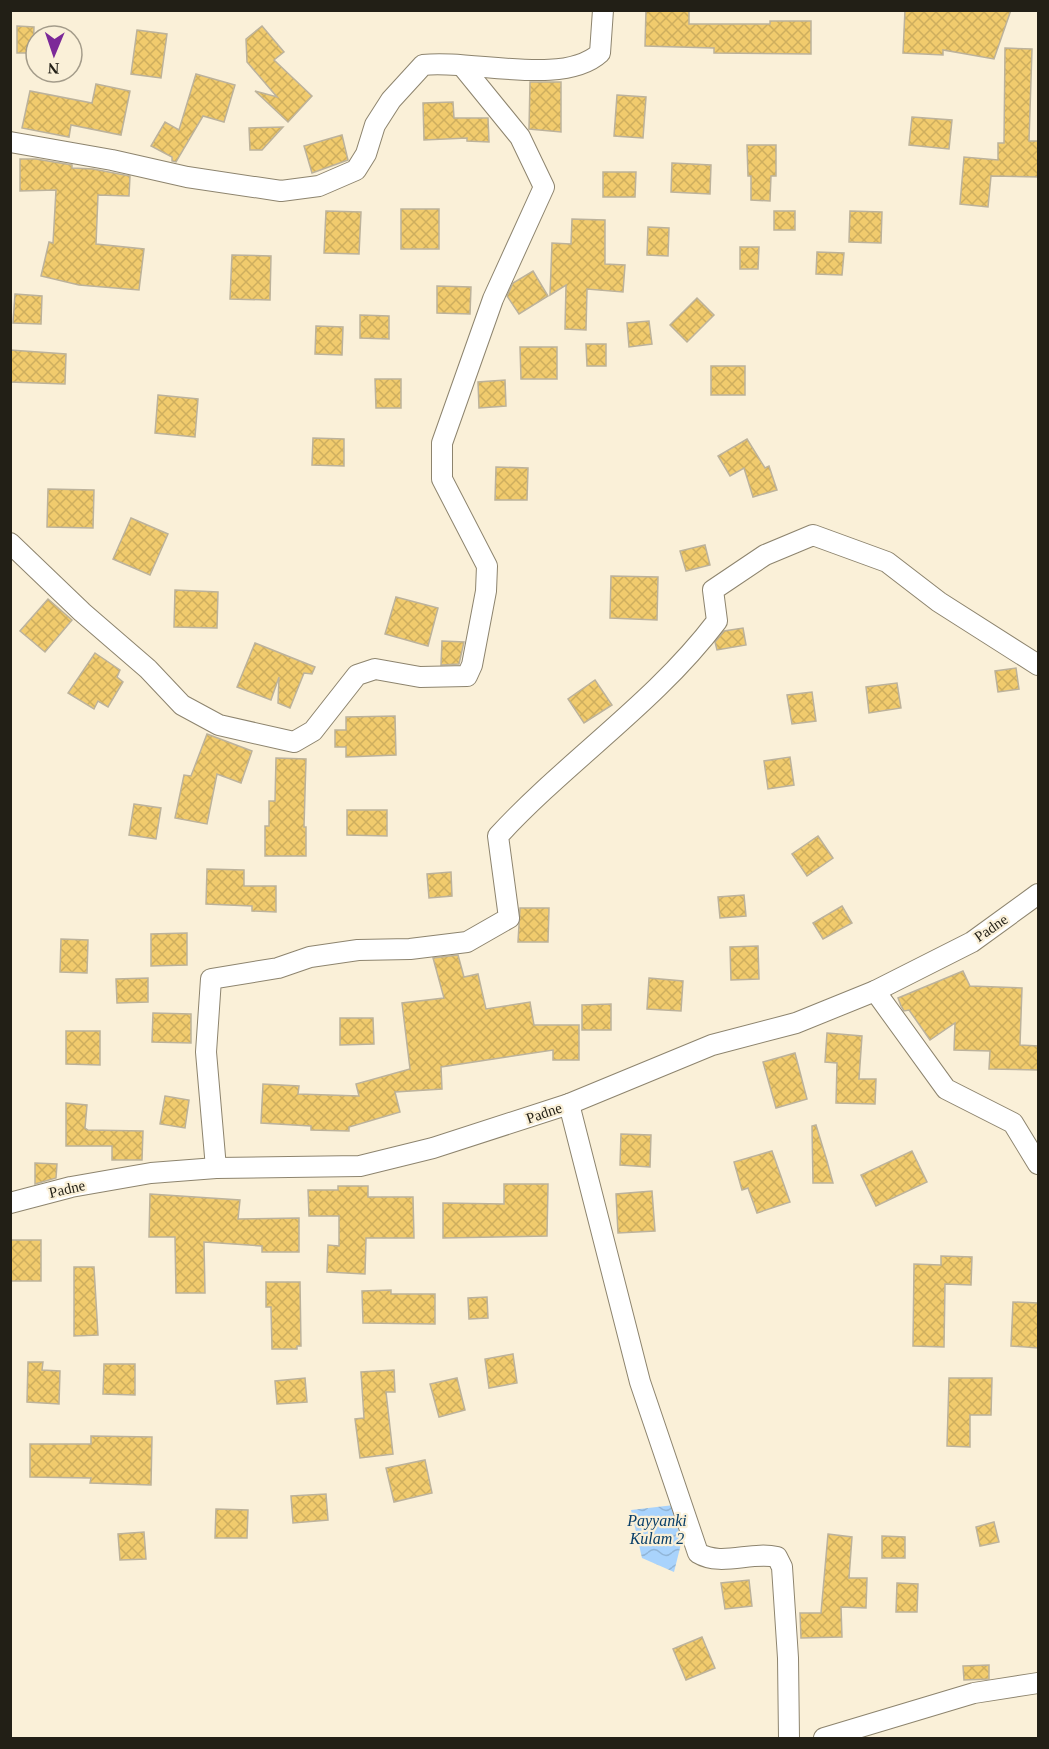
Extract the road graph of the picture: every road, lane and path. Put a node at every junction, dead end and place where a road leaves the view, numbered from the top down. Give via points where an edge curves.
1 (603, 10) edge
2 (463, 67) junction
3 (10, 142) edge
4 (10, 543) edge
5 (1038, 665) edge
6 (1038, 894) edge
7 (875, 991) junction
8 (569, 1104) junction
9 (1038, 1164) edge
10 (216, 1168) junction
11 (10, 1203) edge
12 (1038, 1683) edge
13 (789, 1738) edge
14 (824, 1738) edge

1 - 2 street via 600,53 591,61 566,69
2 - 3 street via 423,65 375,124 366,154 356,170 319,186 281,191
2 - 4 street via 520,137 544,187 494,299 442,443 442,479 488,566 467,676 420,677 375,669 357,675 313,731 294,742 219,725 182,705
5 - 10 street via 939,602 887,562 813,535 765,555 713,590 717,621 693,653 526,805 498,837 509,918 467,942 358,950 211,979 206,1052
6 - 7 street, Padne via 972,942
7 - 8 street, Padne via 796,1023 712,1045
7 - 9 street via 946,1089 1013,1123
8 - 10 street, Padne via 433,1148 360,1166
8 - 13 street via 640,1382 698,1553 719,1559 764,1554 777,1557 782,1567
10 - 11 street, Padne via 151,1173
12 - 14 street via 974,1693

